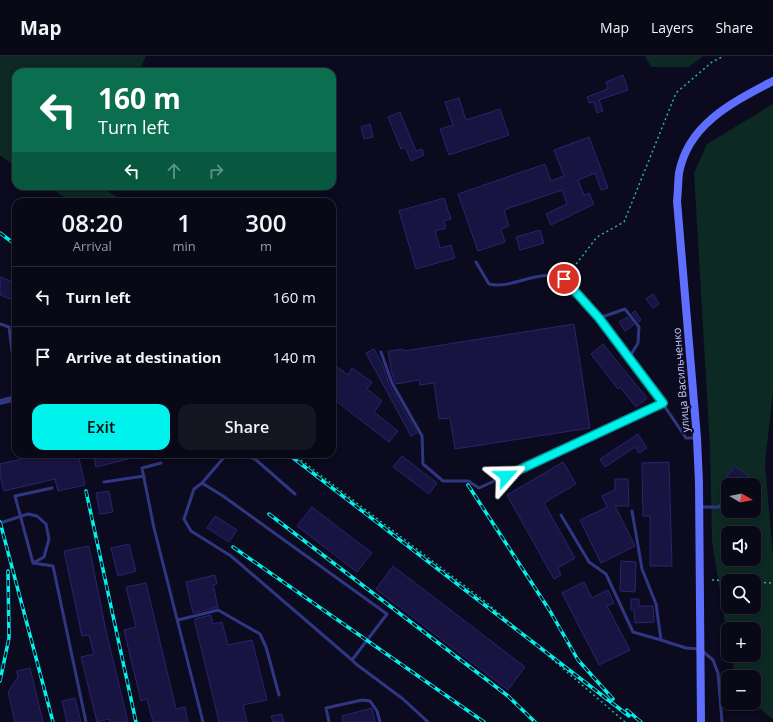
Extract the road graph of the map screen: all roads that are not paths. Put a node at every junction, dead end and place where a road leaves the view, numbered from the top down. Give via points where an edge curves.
1 (773, 80) edge
2 (476, 262) dead end
3 (599, 318) junction
4 (0, 324) edge
5 (12, 351) edge
6 (382, 352) dead end
7 (629, 358) junction
8 (12, 399) edge
9 (0, 402) edge
10 (663, 403) junction
11 (697, 438) junction
12 (223, 458) edge
13 (251, 458) edge
14 (161, 463) dead end
15 (144, 476) junction
16 (104, 482) dead end
17 (202, 483) junction
18 (52, 488) dead end
19 (295, 494) dead end
20 (721, 504) edge
21 (699, 507) junction
22 (632, 511) dead end
23 (561, 515) dead end
24 (21, 516) junction
25 (0, 523) edge
26 (33, 563) junction
27 (178, 620) junction
28 (661, 640) junction
29 (700, 649) junction
30 (352, 660) junction
31 (279, 695) dead end
32 (86, 722) edge
33 (204, 722) edge
34 (329, 722) edge
35 (380, 722) edge
36 (428, 722) edge
37 (701, 722) edge
38 (722, 722) edge

1 - 11 main road, улица Васильченко via 732,103 712,118 696,134 686,151 679,173 677,201
2 - 3 lane via 489,284 498,286 531,277 558,276 564,279
3 - 7 lane
3 - 7 lane via 625,309 639,327 638,343
4 - 5 lane via 9,326
6 - 10 lane via 392,383 422,436 423,464 443,481 468,481 479,488
7 - 10 lane
8 - 9 street
10 - 11 lane via 686,438
11 - 21 main road, улица Васильченко
12 - 17 lane
13 - 19 lane
14 - 15 lane via 142,468
15 - 16 lane
15 - 27 lane via 154,528
17 - 30 lane via 194,489 184,519 191,532 231,556
17 - 30 lane via 387,614
18 - 24 lane via 15,496
20 - 21 lane via 719,507
21 - 29 main road, улица Васильченко
22 - 28 lane via 642,569 656,604
23 - 28 lane via 590,562 606,574 633,632
24 - 25 lane
24 - 26 lane
24 - 26 lane via 37,516 46,524 49,539 44,557
26 - 32 lane via 53,566
27 - 31 lane via 218,610 260,634
27 - 33 lane
28 - 29 lane via 686,648
29 - 37 main road, улица Васильченко
29 - 38 lane via 714,660 718,673
30 - 36 lane via 403,699
34 - 35 lane via 326,708 362,700 370,701 377,711

